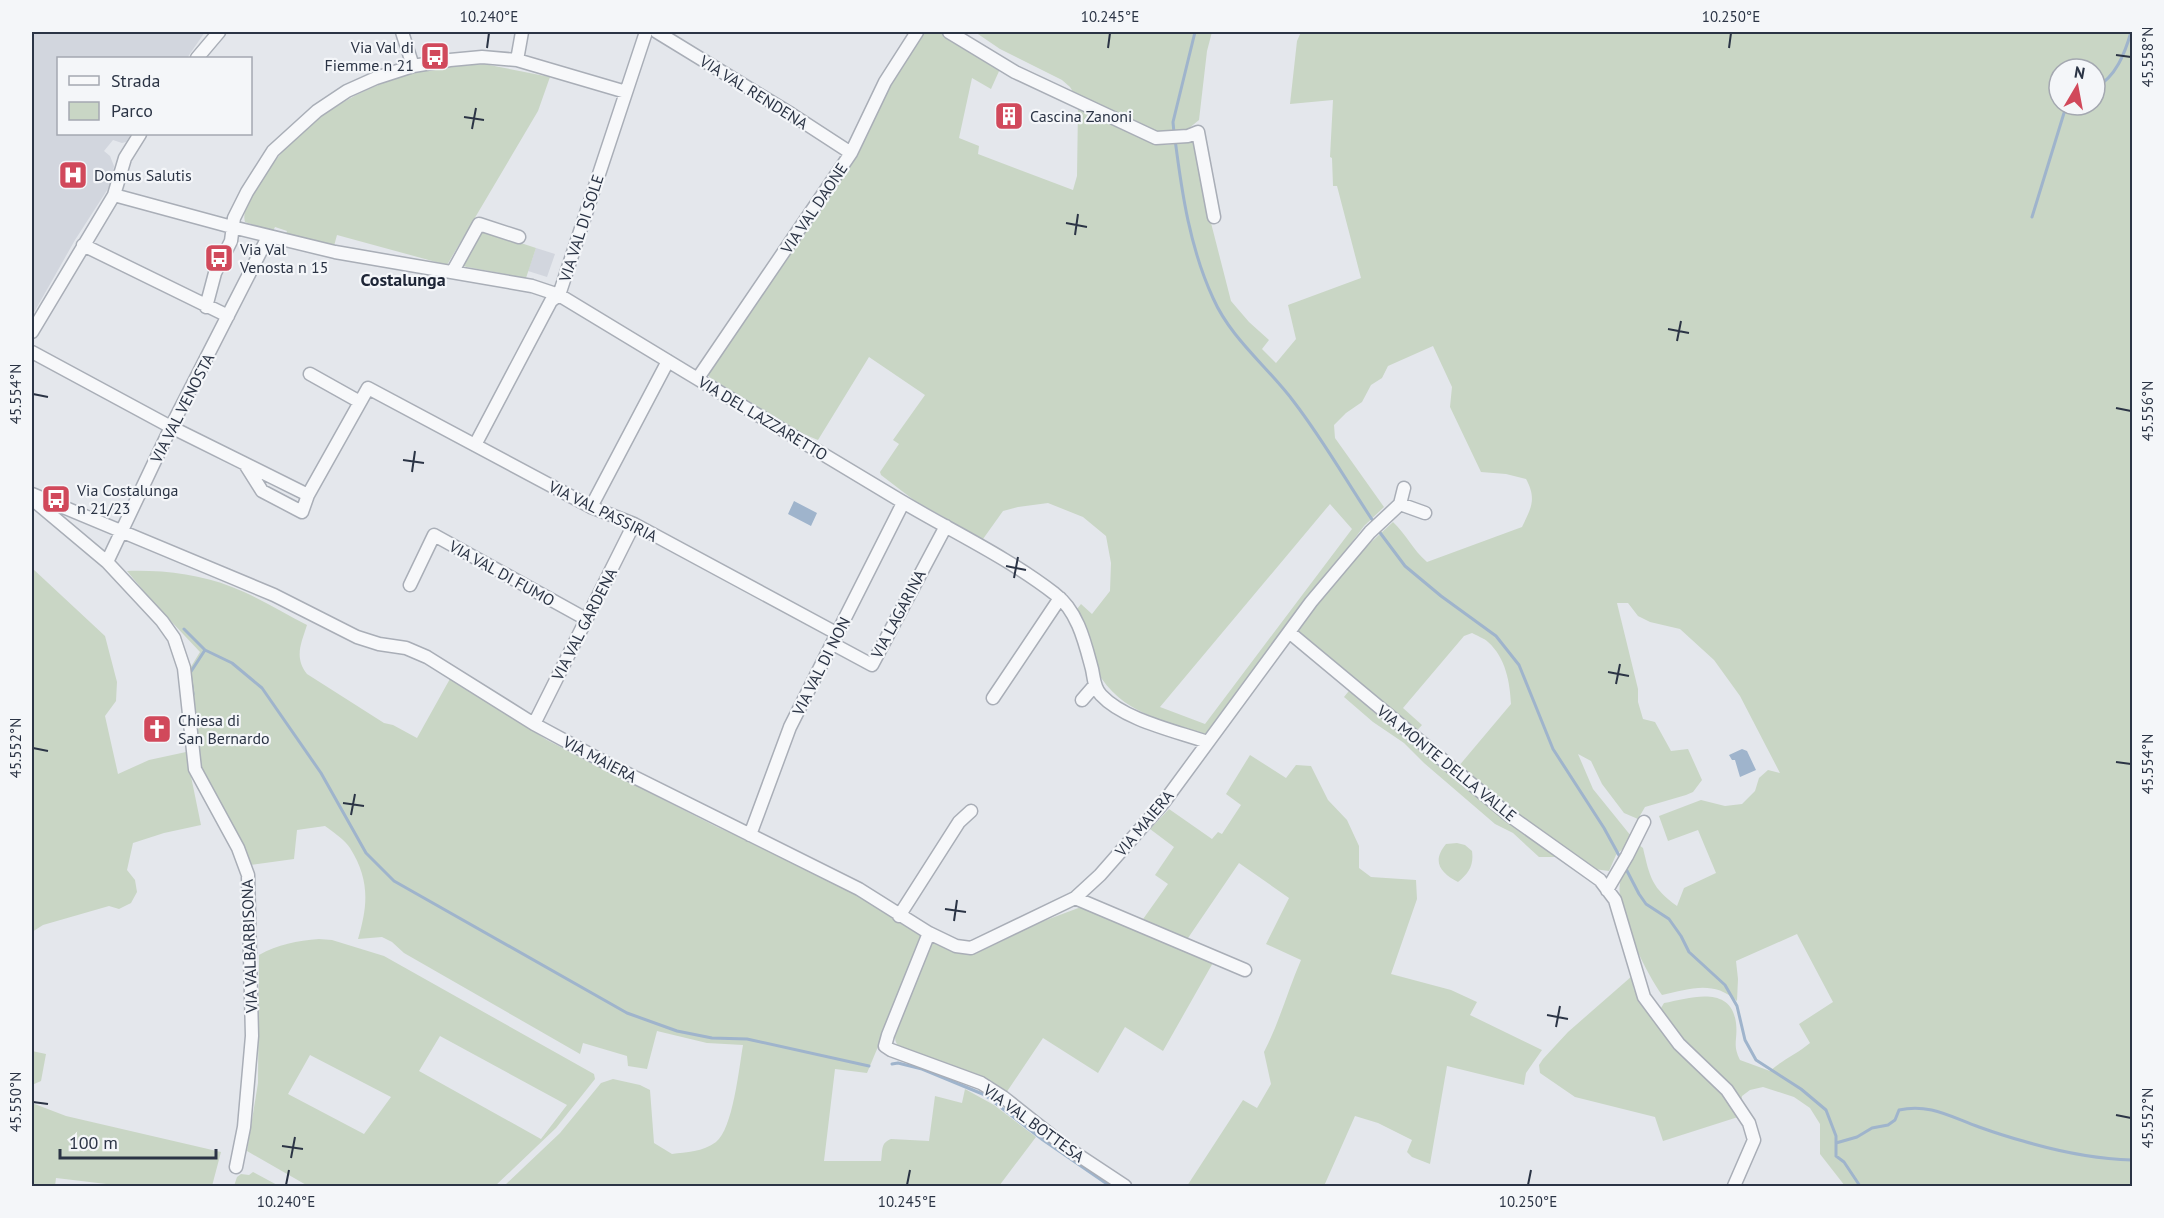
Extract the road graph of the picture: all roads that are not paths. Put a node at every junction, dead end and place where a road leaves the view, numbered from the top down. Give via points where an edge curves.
1 (219, 32) edge
2 (402, 32) edge
3 (522, 32) edge
4 (645, 32) edge
5 (657, 32) edge
6 (916, 32) edge
7 (949, 32) edge
8 (198, 57) edge
9 (517, 60) junction
10 (413, 66) junction
11 (626, 92) junction
12 (139, 135) edge
13 (851, 153) junction
14 (114, 195) junction
15 (1214, 217) dead end
16 (232, 227) junction
17 (268, 237) junction
18 (519, 237) dead end
19 (83, 245) junction
20 (453, 271) junction
21 (559, 295) junction
22 (206, 307) junction
23 (228, 316) junction
24 (32, 332) edge
25 (32, 352) edge
26 (668, 361) junction
27 (310, 374) dead end
28 (698, 378) junction
29 (360, 402) junction
30 (171, 426) junction
31 (476, 445) junction
32 (1404, 488) dead end
33 (32, 496) edge
34 (903, 502) junction
35 (1400, 504) junction
36 (591, 507) junction
37 (1425, 513) dead end
38 (634, 524) junction
39 (946, 526) junction
40 (121, 532) junction
41 (106, 561) junction
42 (410, 585) dead end
43 (1060, 598) junction
44 (586, 619) junction
45 (1289, 632) junction
46 (835, 639) junction
47 (1095, 685) junction
48 (993, 698) dead end
49 (1082, 700) dead end
50 (534, 724) junction
51 (1208, 742) junction
52 (971, 811) dead end
53 (1644, 822) dead end
54 (750, 835) junction
55 (1607, 890) junction
56 (1075, 898) junction
57 (899, 916) junction
58 (929, 933) junction
59 (1245, 970) dead end
60 (236, 1167) dead end
61 (1125, 1186) edge
62 (1734, 1186) edge

1 - 8 street
2 - 10 street
3 - 9 street
4 - 11 street, VIA VAL DI SOLE
5 - 13 street, VIA VAL RENDENA
6 - 13 street, VIA VAL DAONE via 885,82
7 - 15 street via 1015,72 1156,138 1198,132
9 - 10 street via 482,57
9 - 11 street
10 - 16 street via 347,91 295,130 273,151 247,192
11 - 21 street, VIA VAL DI SOLE
12 - 14 street via 125,158
13 - 28 street, VIA VAL DAONE
14 - 16 street, VIA DEL LAZZARETTO
14 - 19 street
16 - 17 street, VIA DEL LAZZARETTO
16 - 22 street via 231,242 215,273
17 - 20 street, VIA DEL LAZZARETTO
17 - 23 street, VIA VAL VENOSTA
18 - 20 street via 479,224
19 - 22 street
19 - 24 street
20 - 21 street, VIA DEL LAZZARETTO
21 - 26 street, VIA DEL LAZZARETTO
21 - 31 street, VIA VAL DI SOLE via 551,302
22 - 23 street
23 - 30 street, VIA VAL VENOSTA
25 - 30 street
26 - 28 street, VIA DEL LAZZARETTO
26 - 36 street
27 - 29 street
28 - 34 street, VIA DEL LAZZARETTO
29 - 30 street via 308,495
29 - 31 street, VIA VAL PASSIRIA via 368,388
30 - 40 street, VIA VAL VENOSTA
31 - 36 street, VIA VAL PASSIRIA
32 - 35 street
33 - 40 street, VIA MAIERA
33 - 41 street, VIA VALBARBISONA
34 - 39 street, VIA DEL LAZZARETTO
34 - 46 street, VIA VAL DI NON
35 - 37 street
35 - 45 street via 1370,532
36 - 38 street, VIA VAL PASSIRIA
38 - 44 street, VIA VAL GARDENA
38 - 46 street, VIA VAL PASSIRIA
39 - 43 street, VIA DEL LAZZARETTO
39 - 46 street, VIA LAGARINA via 872,665
40 - 41 street, VIA VAL VENOSTA
40 - 50 street, VIA MAIERA via 274,595 357,637 427,657
41 - 60 street, VIA VALBARBISONA via 176,643 184,668 195,769 238,848 248,875 252,1036
42 - 44 street, VIA VAL DI FUMO via 434,536
43 - 47 street, VIA DEL LAZZARETTO via 1071,608 1079,626
43 - 48 street
44 - 50 street, VIA VAL GARDENA
45 - 51 street
45 - 55 street, VIA MONTE DELLA VALLE via 1510,816 1600,880
46 - 54 street, VIA VAL DI NON via 790,727
47 - 49 street
47 - 51 street, VIA DEL LAZZARETTO via 1119,709
50 - 54 street, VIA MAIERA
51 - 56 street, VIA MAIERA via 1164,802
52 - 57 street via 959,822
53 - 55 street
54 - 57 street, VIA MAIERA via 859,889
55 - 62 street, VIA MONTE DELLA VALLE via 1614,900 1644,996 1679,1044 1727,1090 1749,1123 1754,1140
56 - 58 street, VIA MAIERA via 971,948 956,946
56 - 59 street
57 - 58 street, VIA MAIERA
58 - 61 street, VIA VAL BOTTESA via 885,1046 981,1083

